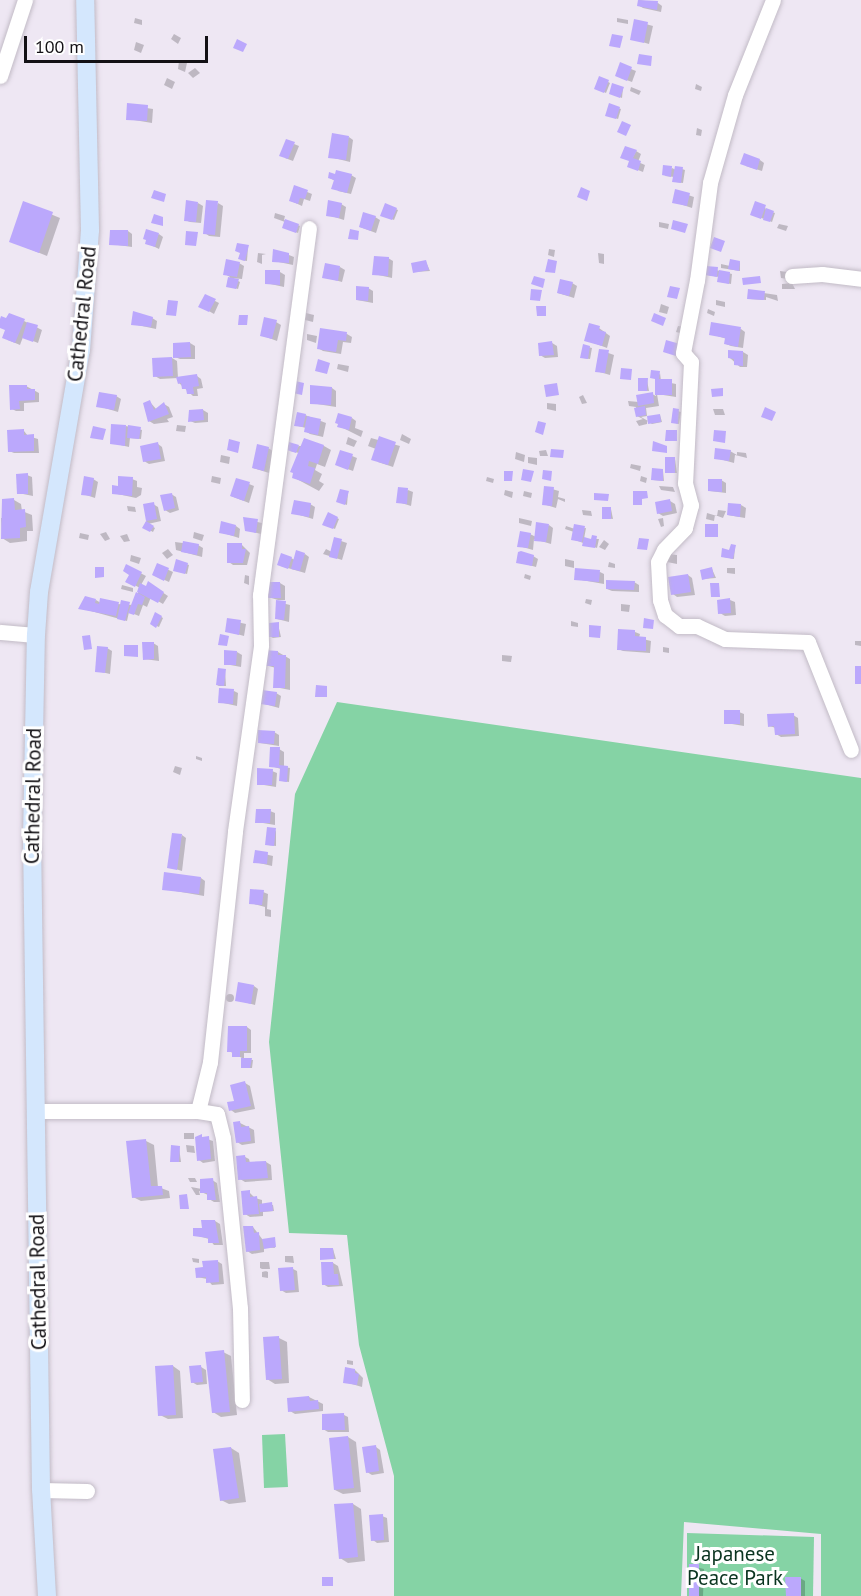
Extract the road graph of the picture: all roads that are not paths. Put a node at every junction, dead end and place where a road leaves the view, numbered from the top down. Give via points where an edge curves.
1 (25, 0) edge
2 (85, 0) edge
3 (773, 0) edge
4 (0, 76) edge
5 (309, 228) dead end
6 (792, 276) dead end
7 (861, 279) edge
8 (0, 632) edge
9 (36, 635) junction
10 (851, 750) dead end
11 (36, 1111) junction
12 (198, 1111) junction
13 (242, 1400) dead end
14 (41, 1490) junction
15 (87, 1491) dead end
16 (47, 1596) edge

1 - 4 street
2 - 9 main road, Cathedral Road via 90,230 82,339 39,592
3 - 10 street via 735,95 710,183 698,280 683,353 691,363 685,483 691,505 685,528 658,562 660,600 665,615 679,626 697,626 725,639 808,642
5 - 12 street via 260,595 261,645 210,1062
6 - 7 street via 822,274
8 - 9 street
9 - 11 main road, Cathedral Road via 32,839
11 - 12 street
11 - 14 main road, Cathedral Road
12 - 13 street via 217,1114 222,1138 240,1308
14 - 15 street
14 - 16 main road, Cathedral Road

